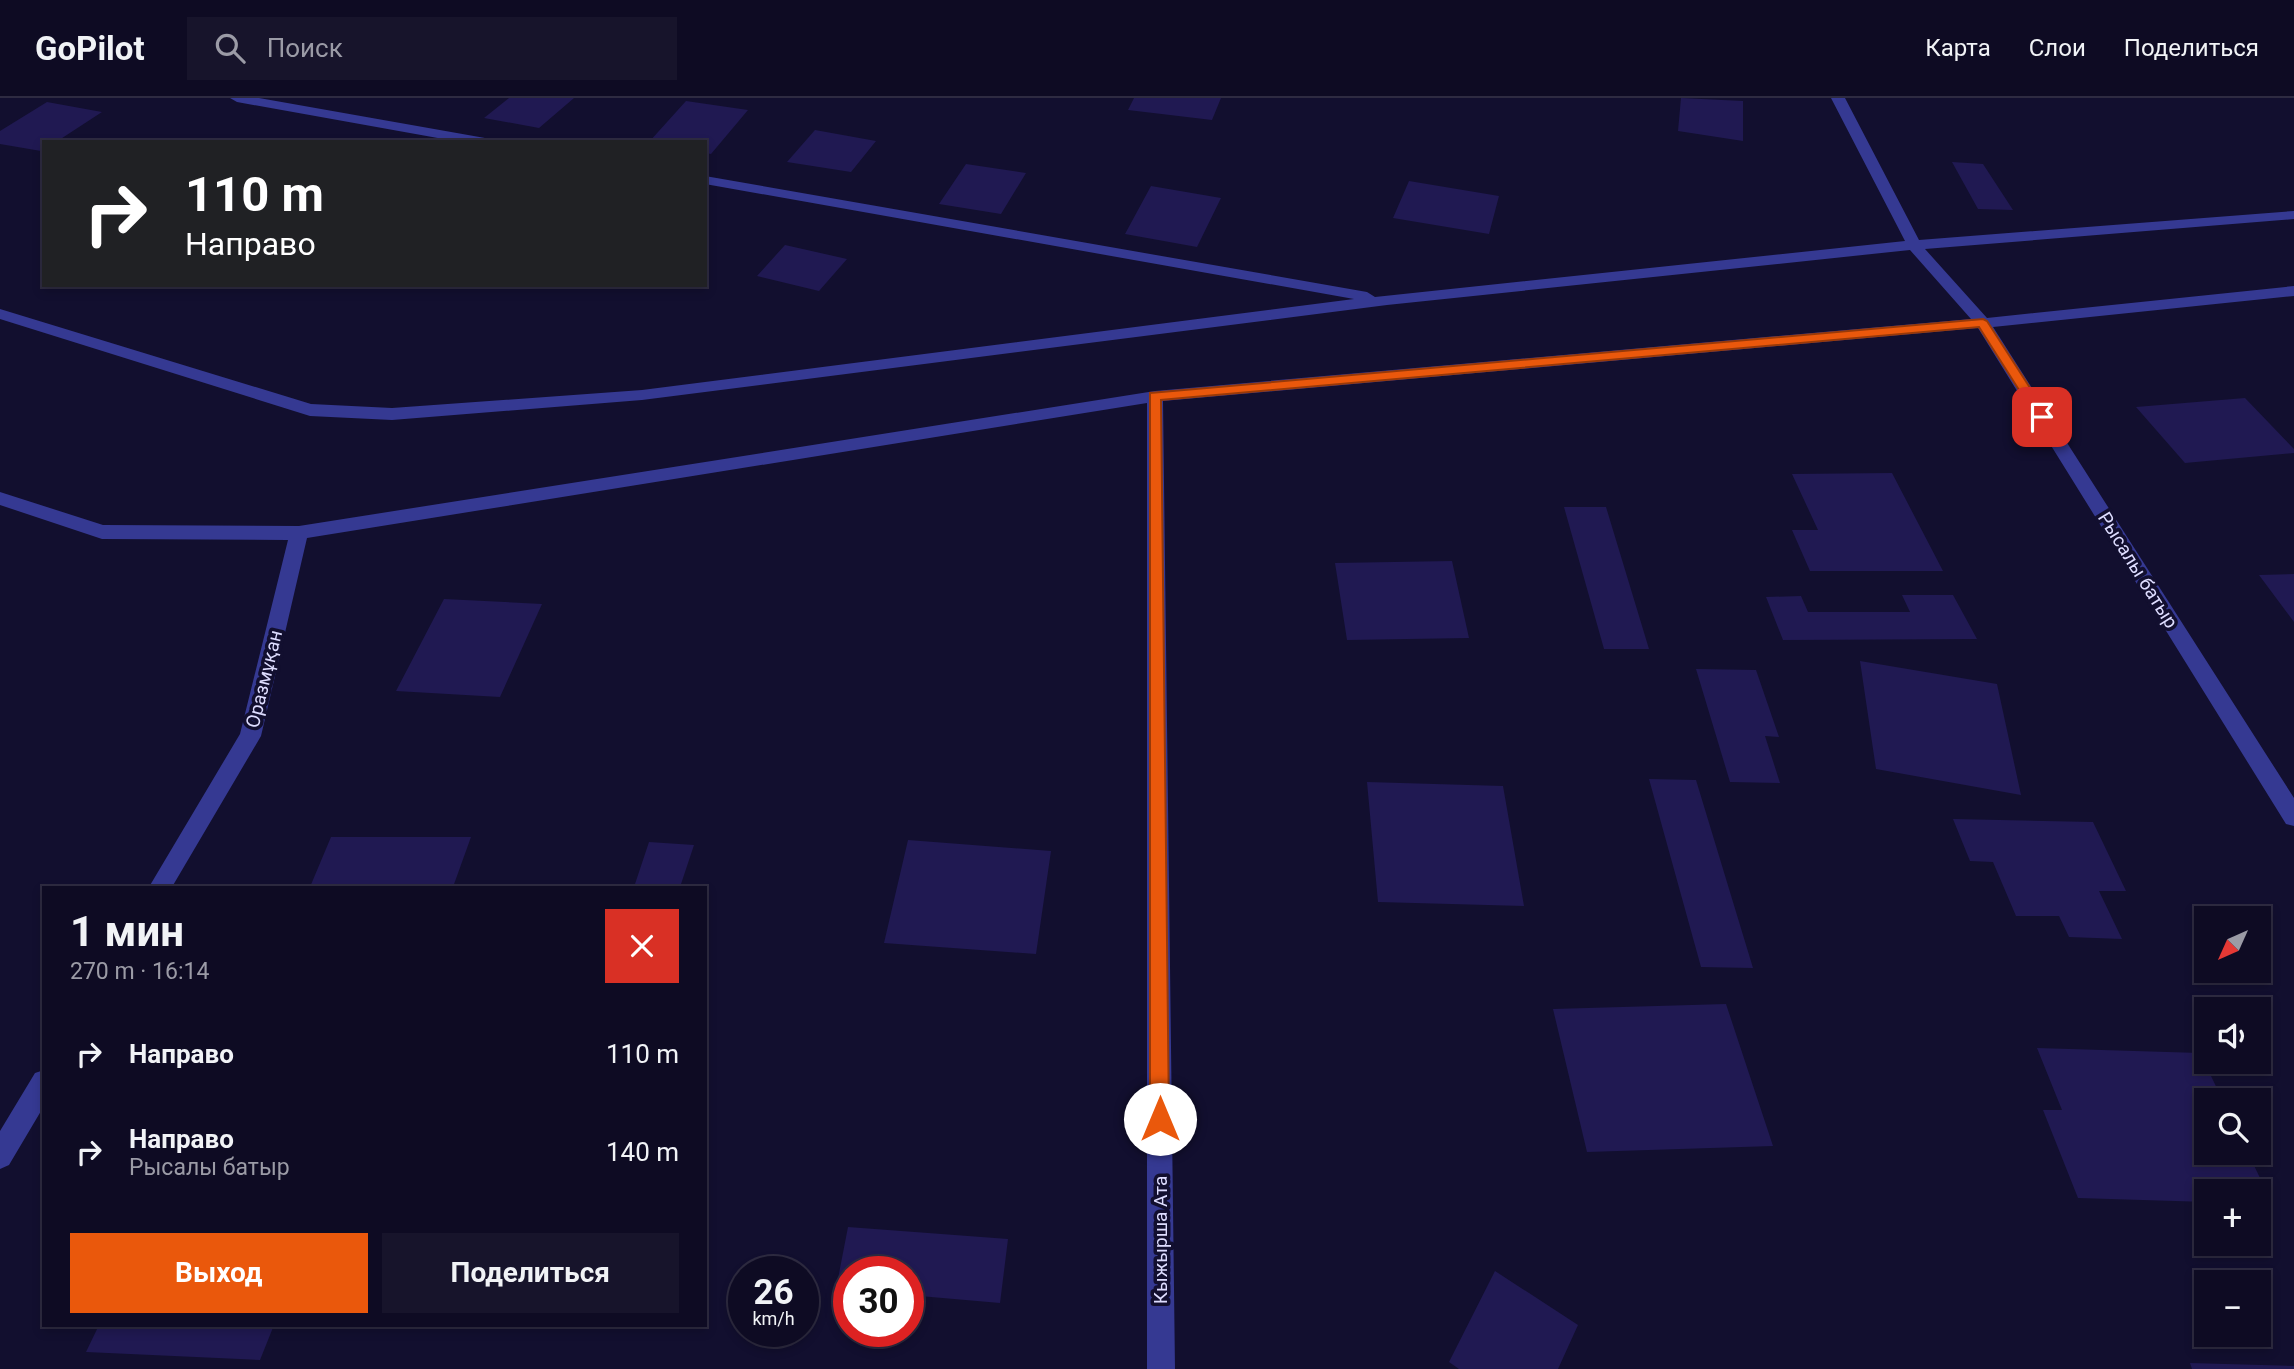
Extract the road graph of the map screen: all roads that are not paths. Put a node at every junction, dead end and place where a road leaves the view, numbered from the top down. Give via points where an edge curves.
1 (237, 98) edge
2 (1838, 98) edge
3 (474, 140) edge
4 (707, 180) edge
5 (2294, 215) edge
6 (1914, 245) junction
7 (2294, 291) edge
8 (1387, 300) junction
9 (0, 314) edge
10 (1983, 323) junction
11 (1155, 396) junction
12 (0, 498) edge
13 (299, 533) junction
14 (2294, 817) edge
15 (161, 886) edge
16 (42, 1085) edge
17 (0, 1156) edge
18 (1161, 1369) edge

1 - 3 street
2 - 6 street, Рысалы батыр
4 - 8 street
5 - 6 street
6 - 8 street
6 - 10 street, Рысалы батыр
7 - 10 street
8 - 9 street via 642,395 392,414 310,410
10 - 11 street
10 - 14 street, Рысалы батыр
11 - 13 street
11 - 18 street, Кыжырша Ата
12 - 13 street via 102,532
13 - 15 street, Оразмұқан via 250,736
16 - 17 street

